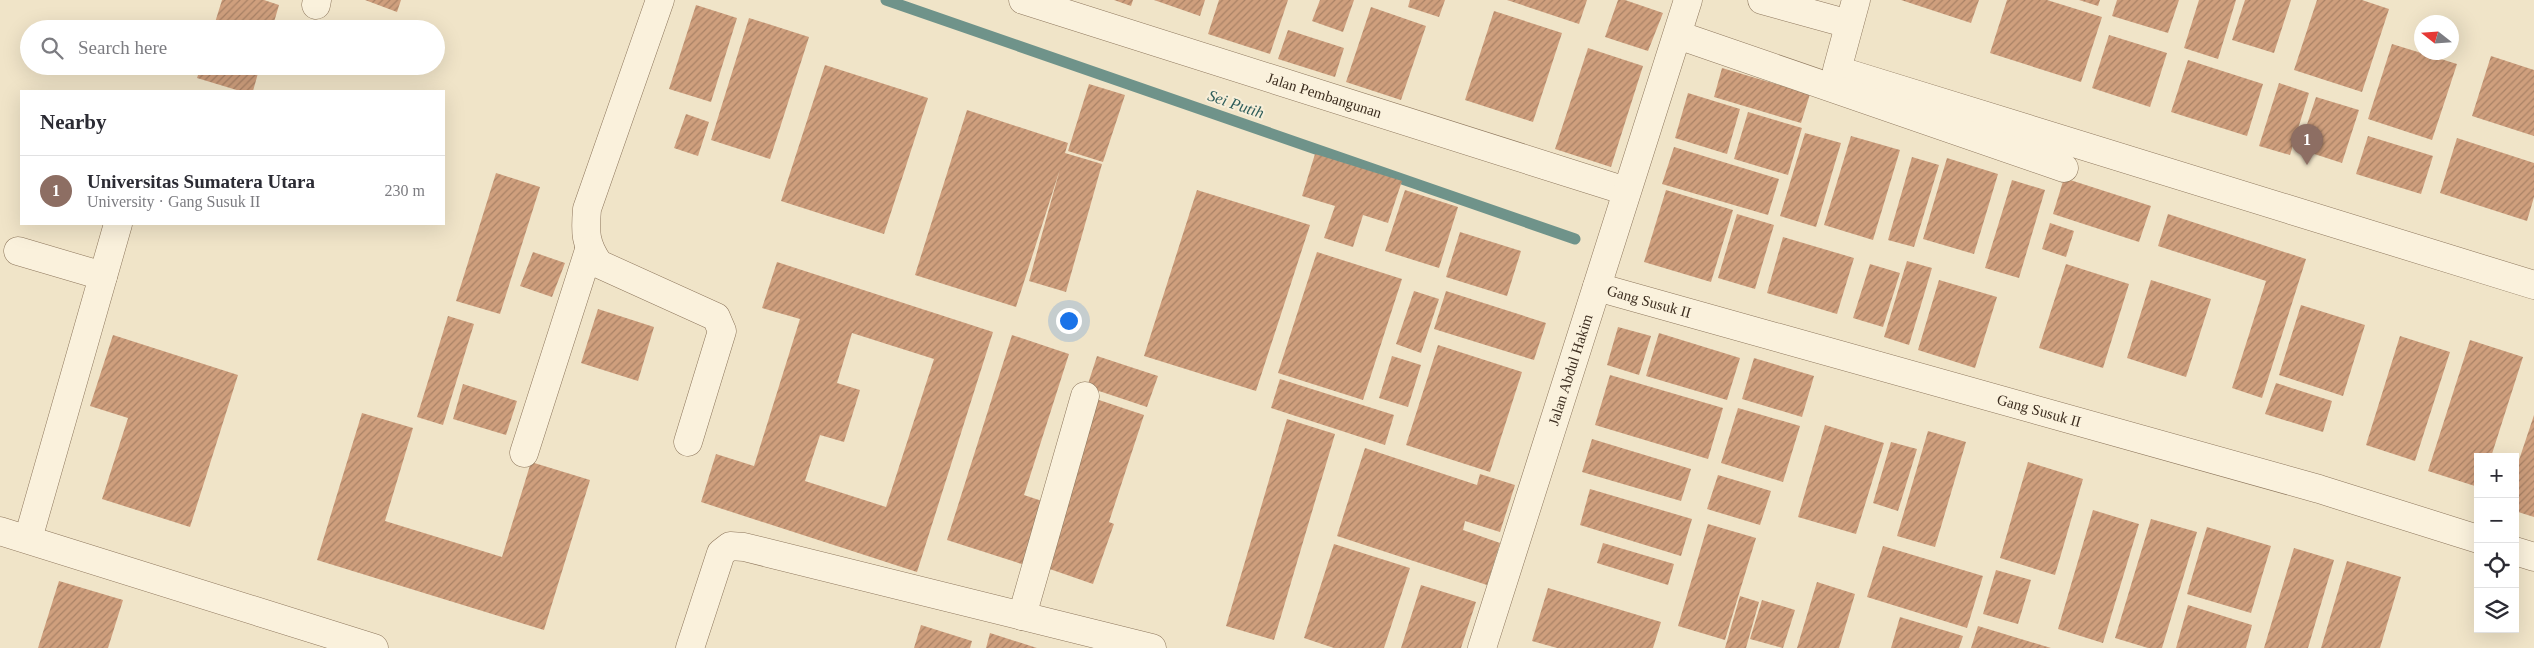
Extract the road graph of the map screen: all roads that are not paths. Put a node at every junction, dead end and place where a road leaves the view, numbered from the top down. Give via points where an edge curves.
1 (660, 0) edge
2 (1023, 0) edge
3 (1688, 0) edge
4 (1762, 0) edge
5 (1852, 12) edge
6 (1678, 35) junction
7 (2064, 168) dead end
8 (1626, 191) junction
9 (118, 225) edge
10 (589, 250) junction
11 (18, 251) dead end
12 (103, 276) junction
13 (2534, 285) edge
14 (1597, 287) junction
15 (1085, 396) dead end
16 (688, 442) dead end
17 (524, 453) dead end
18 (0, 531) edge
19 (2474, 538) edge
20 (28, 539) junction
21 (2519, 552) edge
22 (2534, 557) edge
23 (1022, 616) junction
24 (374, 648) edge
25 (690, 648) edge
26 (1152, 648) edge
27 (1482, 648) edge

1 - 10 street via 587,208 585,230
2 - 8 street, Jalan Pembangunan
3 - 6 street, Jalan Abdul Hakim
4 - 5 street
5 - 13 street via 1837,70
6 - 7 street
6 - 8 street, Jalan Abdul Hakim
8 - 14 street, Jalan Abdul Hakim
9 - 12 street
10 - 16 street via 599,264 716,316 722,331
10 - 17 street
11 - 12 street
12 - 20 street
14 - 19 street, Gang Susuk II via 2319,489
14 - 27 street, Jalan Abdul Hakim
15 - 23 street
18 - 20 street
20 - 24 street
21 - 22 street
23 - 25 street via 730,546 721,553
23 - 26 street

